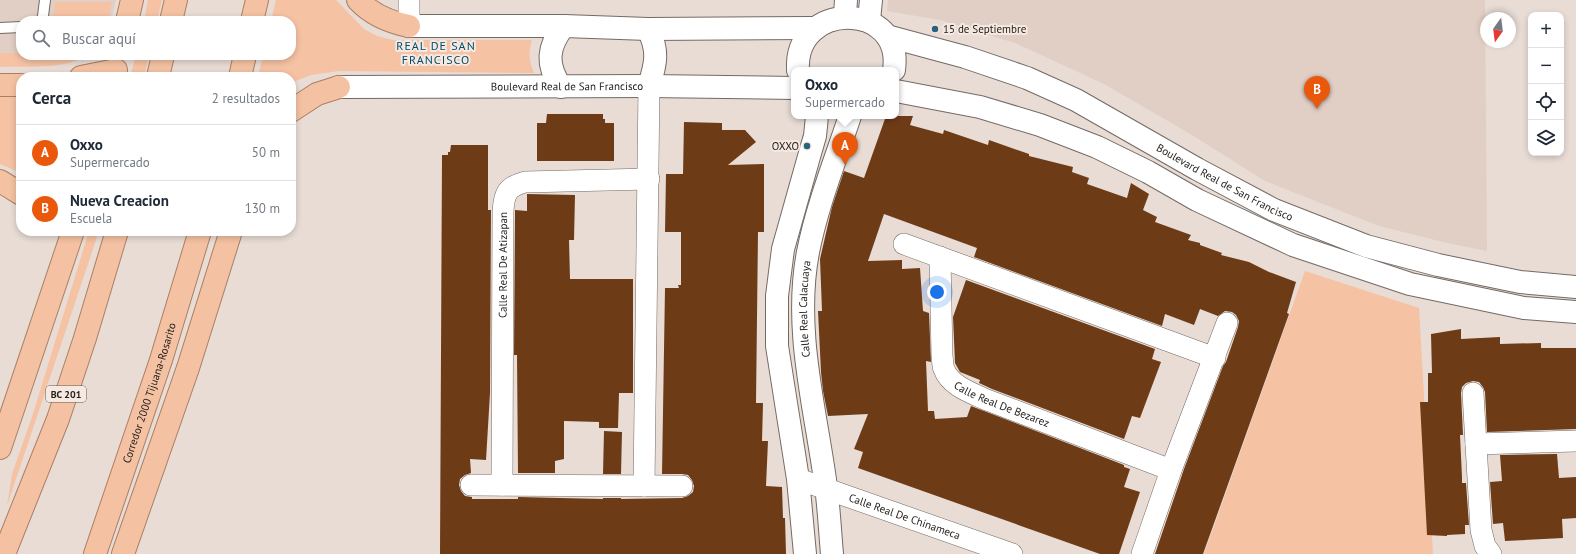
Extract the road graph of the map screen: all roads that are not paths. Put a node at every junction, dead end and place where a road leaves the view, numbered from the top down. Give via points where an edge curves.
1 (45, 0) edge
2 (132, 0) edge
3 (176, 0) edge
4 (256, 0) edge
5 (358, 0) edge
6 (409, 0) edge
7 (845, 7) edge
8 (870, 10) edge
9 (43, 16) edge
10 (128, 16) edge
11 (172, 16) edge
12 (253, 16) edge
13 (409, 26) junction
14 (564, 26) junction
15 (0, 28) edge
16 (16, 28) edge
17 (812, 28) junction
18 (648, 29) junction
19 (887, 36) junction
20 (162, 60) edge
21 (244, 60) edge
22 (116, 67) edge
23 (798, 67) edge
24 (894, 67) edge
25 (98, 72) edge
26 (159, 72) edge
27 (241, 72) edge
28 (0, 85) edge
29 (16, 85) edge
30 (649, 86) junction
31 (339, 87) joint
32 (561, 87) junction
33 (791, 88) edge
34 (899, 92) edge
35 (296, 108) edge
36 (817, 119) edge
37 (849, 119) edge
38 (649, 179) junction
39 (0, 181) edge
40 (16, 191) edge
41 (67, 236) edge
42 (116, 236) edge
43 (198, 236) edge
44 (229, 236) edge
45 (904, 244) dead end
46 (940, 257) junction
47 (1576, 287) edge
48 (1576, 312) edge
49 (1227, 323) dead end
50 (1215, 358) junction
51 (1473, 393) dead end
52 (1576, 441) edge
53 (1476, 444) junction
54 (0, 448) edge
55 (1171, 470) junction
56 (798, 479) junction
57 (471, 485) dead end
58 (502, 485) junction
59 (644, 486) junction
60 (682, 486) dead end
61 (826, 488) junction
62 (4, 554) edge
63 (95, 554) edge
64 (123, 554) edge
65 (805, 554) edge
66 (832, 554) edge
67 (1012, 554) edge
68 (1142, 554) edge
69 (1491, 554) edge

1 - 9 lane
2 - 10 highway
3 - 11 highway
4 - 12 highway
5 - 13 highway via 375,14 392,23
6 - 13 street
7 - 8 main road via 857,16
7 - 17 main road
8 - 19 main road
13 - 14 main road
14 - 18 main road
14 - 32 main road via 551,49 550,64
15 - 16 lane
17 - 18 main road
17 - 23 main road via 802,41
18 - 30 main road via 656,55
19 - 24 main road via 893,48
19 - 47 main road, Boulevard Real de San Francisco via 965,57 1027,78 1076,100 1274,210 1366,246 1438,265 1520,282
20 - 26 highway
21 - 27 highway
22 - 25 highway
28 - 29 highway
30 - 32 main road, Boulevard Real de San Francisco
30 - 33 main road, Boulevard Real de San Francisco
30 - 38 street
31 - 32 main road, Boulevard Real de San Francisco
31 - 35 highway via 317,94
34 - 48 main road via 980,108 1040,125 1097,147 1197,200 1292,245 1410,284 1524,308
36 - 56 main road via 812,148 783,248 777,296 777,346
37 - 61 main road, Calle Real Calacuaya via 821,200 808,253 804,294 804,343
38 - 58 street, Calle Real De Atizapan via 526,182 508,190 503,212
38 - 59 street
39 - 40 highway
41 - 54 highway
42 - 62 highway, BC 201 via 58,419
43 - 63 highway, Corredor 2000 Tijuana-Rosarito via 161,360
44 - 64 highway via 188,368
45 - 46 street
46 - 50 street
46 - 55 street, Calle Real De Bezarez via 942,356 950,380 987,400
49 - 50 street
50 - 55 street
51 - 53 street
52 - 53 street
53 - 69 street via 1481,530 1485,546
55 - 68 street
56 - 61 street, Calle Real De Chinameca
56 - 65 main road
57 - 58 street
58 - 59 street
59 - 60 street
61 - 66 main road, Calle Real Calacuaya
61 - 67 street, Calle Real De Chinameca

